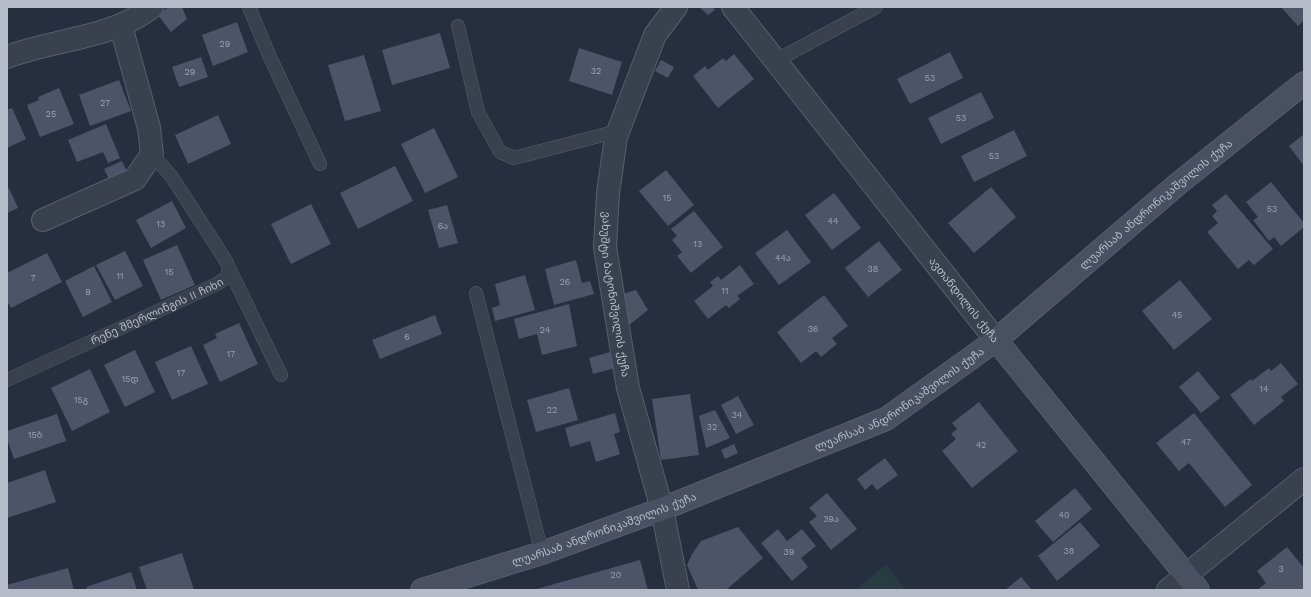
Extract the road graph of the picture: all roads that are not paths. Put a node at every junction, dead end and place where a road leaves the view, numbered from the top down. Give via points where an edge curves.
1 (249, 7) edge
2 (676, 7) edge
3 (733, 7) edge
4 (876, 7) edge
5 (149, 8) edge
6 (121, 26) junction
7 (458, 26) dead end
8 (7, 57) edge
9 (775, 61) junction
10 (1304, 83) edge
11 (618, 131) junction
12 (152, 154) junction
13 (320, 164) dead end
14 (43, 220) dead end
15 (229, 268) junction
16 (476, 293) dead end
17 (996, 340) junction
18 (281, 375) dead end
19 (7, 380) edge
20 (1304, 478) edge
21 (662, 509) junction
22 (542, 552) junction
23 (1191, 583) edge
24 (422, 590) edge
25 (678, 590) edge
26 (1168, 590) edge

1 - 13 lane
2 - 11 street, ვახუშტი ბატონიშვილის ქუჩა via 655,35
3 - 9 street, ავთანდილის ქუჩა
4 - 9 lane
5 - 6 street
6 - 8 street
6 - 12 street via 149,128
7 - 11 lane via 478,112 500,152 514,158
9 - 17 street, ავთანდილის ქუჩა
10 - 17 street, ლუარსაბ ანდრონიკაშვილის ქუჩა via 1173,188
11 - 21 street, ვახუშტი ბატონიშვილის ქუჩა via 608,194 605,247 628,388
12 - 14 street via 135,180
12 - 15 lane, რენე შმერლინგის II ჩიხი via 172,177
15 - 18 lane
15 - 19 lane, რენე შმერლინგის II ჩიხი via 227,277 217,284
16 - 22 lane
17 - 21 street, ლუარსაბ ანდრონიკაშვილის ქუჩა via 886,419
17 - 23 street, ავთანდილის ქუჩა
20 - 23 street
21 - 22 street, ლუარსაბ ანდრონიკაშვილის ქუჩა
21 - 25 street, ვახუშტი ბატონიშვილის ქუჩა
22 - 24 street, ლუარსაბ ანდრონიკაშვილის ქუჩა
23 - 26 street

